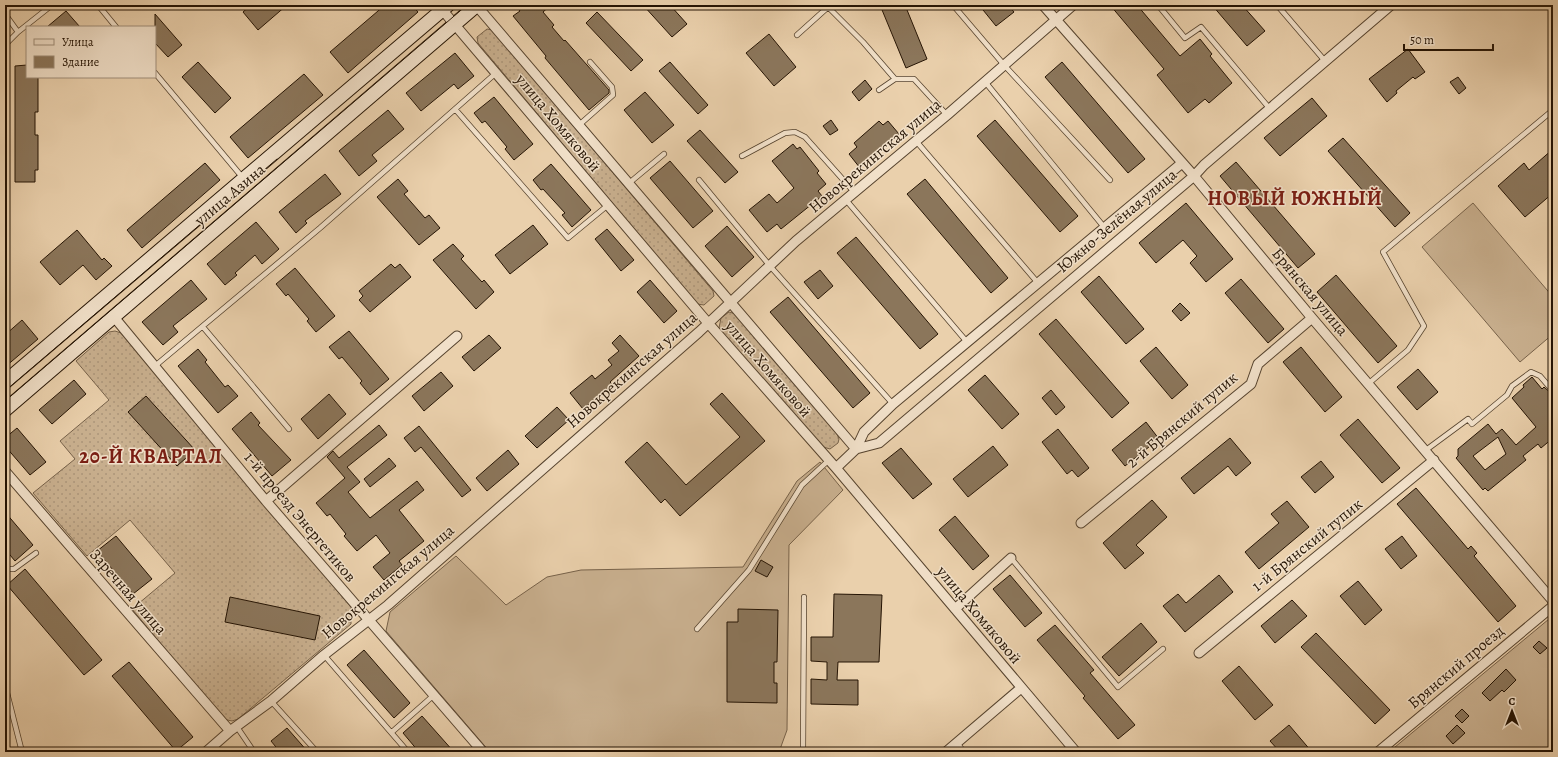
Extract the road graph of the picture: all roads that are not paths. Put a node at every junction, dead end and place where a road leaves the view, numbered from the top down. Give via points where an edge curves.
1 (52, 5) edge
2 (98, 5) edge
3 (476, 5) edge
4 (953, 5) edge
5 (1043, 5) edge
6 (1073, 5) edge
7 (1158, 5) edge
8 (1277, 5) edge
9 (1391, 5) edge
10 (827, 6) edge
11 (443, 7) edge
12 (5, 14) edge
13 (1056, 20) junction
14 (455, 24) junction
15 (115, 26) edge
16 (18, 32) junction
17 (797, 35) dead end
18 (5, 45) edge
19 (1325, 61) junction
20 (590, 62) dead end
21 (1005, 66) junction
22 (496, 73) junction
23 (156, 74) edge
24 (895, 79) junction
25 (986, 83) junction
26 (879, 90) dead end
27 (454, 109) junction
28 (1270, 109) junction
29 (1553, 110) edge
30 (947, 115) junction
31 (578, 126) junction
32 (916, 141) junction
33 (664, 154) dead end
34 (742, 156) dead end
35 (1182, 162) junction
36 (1194, 176) junction
37 (244, 179) junction
38 (699, 180) dead end
39 (1110, 180) dead end
40 (628, 184) junction
41 (855, 193) junction
42 (846, 200) junction
43 (608, 205) junction
44 (1104, 227) junction
45 (770, 266) junction
46 (1038, 283) junction
47 (731, 303) junction
48 (114, 317) junction
49 (1312, 318) junction
50 (708, 323) junction
51 (203, 327) junction
52 (457, 336) dead end
53 (967, 342) junction
54 (155, 366) junction
55 (5, 382) edge
56 (1368, 384) junction
57 (1553, 391) edge
58 (893, 404) junction
59 (5, 410) edge
60 (289, 429) dead end
61 (856, 449) junction
62 (1426, 450) junction
63 (829, 460) junction
64 (1434, 460) junction
65 (836, 468) junction
66 (5, 471) edge
67 (266, 501) junction
68 (1081, 523) dead end
69 (36, 553) dead end
70 (1010, 558) joint
71 (5, 569) edge
72 (804, 597) dead end
73 (1553, 601) edge
74 (1553, 606) edge
75 (955, 609) junction
76 (369, 620) junction
77 (697, 630) dead end
78 (1163, 649) dead end
79 (1199, 653) dead end
80 (324, 655) junction
81 (5, 685) edge
82 (1021, 688) junction
83 (434, 695) junction
84 (271, 701) junction
85 (233, 729) junction
86 (392, 732) junction
87 (957, 743) junction
88 (22, 752) edge
89 (206, 752) edge
90 (254, 752) edge
91 (317, 752) edge
92 (408, 752) edge
93 (483, 752) edge
94 (803, 752) edge
95 (946, 752) edge
96 (964, 752) edge
97 (1076, 752) edge
98 (1378, 752) edge

1 - 16 lane
2 - 15 lane
3 - 14 main road, улица Азина
3 - 31 street, улица Хомяковой
4 - 21 lane
5 - 13 street, Брянская улица
6 - 13 street, Новокрекингская улица
7 - 28 lane via 1184,38 1201,27
8 - 19 lane
9 - 19 street, Южно-Зелёная улица
10 - 17 lane
10 - 24 lane
11 - 14 street, улица Хомяковой
11 - 37 main road, улица Азина
12 - 16 lane
13 - 21 street, Новокрекингская улица
13 - 35 street, Брянская улица
14 - 22 street, улица Хомяковой
14 - 48 main road, улица Азина
16 - 18 lane
19 - 28 street, Южно-Зелёная улица
20 - 31 lane via 612,87 613,95
21 - 25 street, Новокрекингская улица
21 - 39 lane
22 - 27 lane
22 - 43 street, улица Хомяковой
23 - 37 lane
24 - 26 lane
24 - 30 lane via 914,79
25 - 30 street, Новокрекингская улица
25 - 44 lane
27 - 43 lane via 568,238
27 - 51 lane
28 - 36 street, Южно-Зелёная улица
29 - 56 lane via 1383,252 1424,326 1408,350
30 - 32 street, Новокрекингская улица
31 - 40 street, улица Хомяковой
32 - 41 street, Новокрекингская улица
32 - 46 lane
33 - 40 lane
34 - 41 lane via 785,133 795,132 805,137
35 - 36 street, Брянская улица
35 - 44 street, Южно-Зелёная улица
36 - 49 street, Брянская улица
36 - 61 street, Южно-Зелёная улица via 879,442
37 - 55 main road, улица Азина
38 - 45 lane
40 - 47 street, улица Хомяковой
41 - 42 street, Новокрекингская улица
42 - 45 street, Новокрекингская улица
42 - 53 lane
43 - 50 street, улица Хомяковой
44 - 46 street, Южно-Зелёная улица
45 - 47 street, Новокрекингская улица
45 - 58 lane
46 - 53 street, Южно-Зелёная улица
47 - 50 street, Новокрекингская улица
47 - 61 street, улица Хомяковой
48 - 54 street, 1-й проезд Энергетиков
48 - 59 main road, улица Азина
49 - 56 street, Брянская улица
49 - 68 street, 2-й Брянский тупик via 1258,364 1251,384
50 - 63 street, улица Хомяковой
50 - 76 street, Новокрекингская улица
51 - 54 lane
51 - 60 lane
52 - 67 street
53 - 58 street, Южно-Зелёная улица
54 - 67 street, 1-й проезд Энергетиков
56 - 62 street, Брянская улица
57 - 62 lane via 1540,376 1531,372 1512,386 1507,395 1472,424 1468,419
58 - 61 street, Южно-Зелёная улица via 864,432
61 - 65 street, Южно-Зелёная улица
62 - 64 street, Брянская улица
63 - 65 street, улица Хомяковой
63 - 77 lane via 802,485 749,570
64 - 73 street, Брянская улица
64 - 79 street, 1-й Брянский тупик
65 - 75 street, улица Хомяковой
66 - 85 street, Заречная улица
67 - 76 street, 1-й проезд Энергетиков
69 - 71 lane via 14,569
70 - 75 street
70 - 78 lane via 1118,687
72 - 94 lane
74 - 98 street, Брянский проезд
75 - 82 street, улица Хомяковой
76 - 80 street, Новокрекингская улица
76 - 83 street, 1-й проезд Энергетиков
80 - 84 street, Новокрекингская улица
80 - 86 lane
81 - 88 lane
82 - 87 street
82 - 97 street, улица Хомяковой
83 - 86 lane
83 - 93 street, 1-й проезд Энергетиков
84 - 85 street, Новокрекингская улица
84 - 91 lane
85 - 89 street, Новокрекингская улица
85 - 90 lane
86 - 92 lane
87 - 95 street
87 - 96 lane

